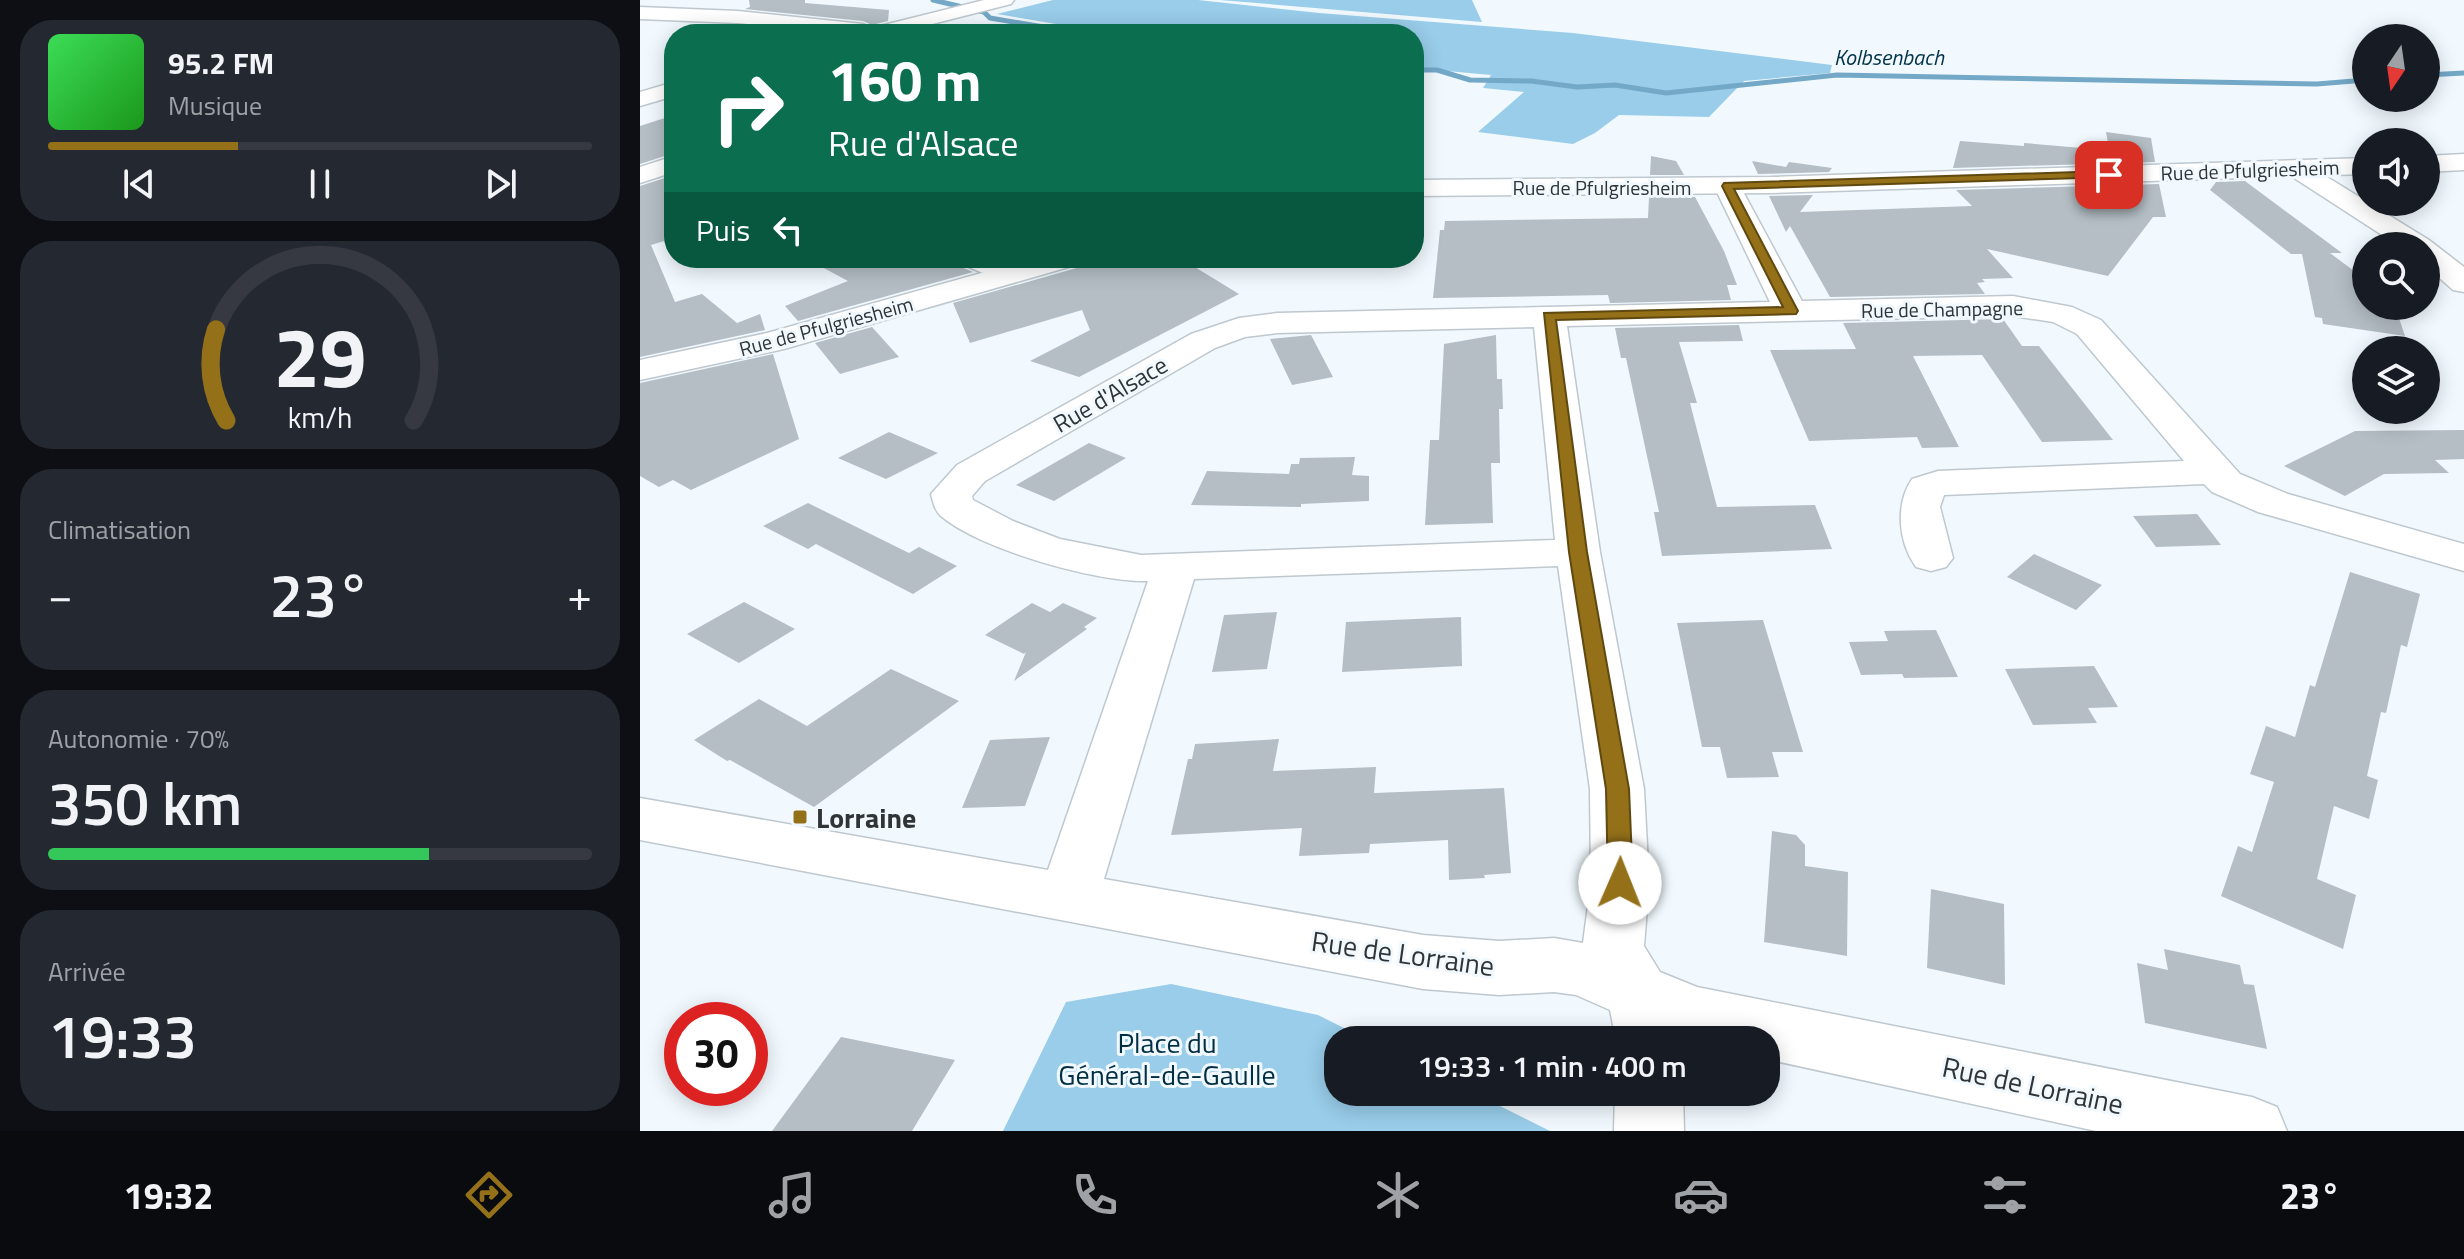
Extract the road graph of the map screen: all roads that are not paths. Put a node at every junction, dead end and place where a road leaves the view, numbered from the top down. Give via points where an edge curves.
1 (1005, 0) edge
2 (640, 13) edge
3 (804, 24) edge
4 (906, 24) edge
5 (664, 92) edge
6 (640, 99) edge
7 (2464, 162) edge
8 (2440, 163) edge
9 (664, 167) edge
10 (2352, 167) edge
11 (2297, 169) junction
12 (640, 175) edge
13 (1727, 186) junction
14 (1424, 188) edge
15 (2400, 232) edge
16 (2440, 258) edge
17 (996, 268) edge
18 (1032, 268) edge
19 (1010, 274) junction
20 (2464, 283) edge
21 (1791, 311) junction
22 (1549, 316) junction
23 (640, 370) edge
24 (2214, 472) junction
25 (1578, 552) junction
26 (1931, 558) dead end
27 (2464, 558) edge
28 (1175, 568) junction
29 (640, 819) edge
30 (1069, 896) junction
31 (1644, 1017) edge
32 (1649, 1106) edge
33 (1649, 1131) edge
34 (2252, 1131) edge

1 - 4 street
2 - 3 street
5 - 6 street
7 - 8 street
9 - 12 street
10 - 11 street, Rue de Pfulgriesheim
11 - 13 street, Rue de Pfulgriesheim
11 - 15 street
13 - 14 street, Rue de Pfulgriesheim
13 - 21 street
16 - 20 street
17 - 19 street
18 - 19 street, Rue de Pfulgriesheim
19 - 23 street, Rue de Pfulgriesheim via 772,342
21 - 22 street, Rue d'Alsace
21 - 24 street, Rue de Champagne via 1994,306 2061,314 2098,335
22 - 25 street
22 - 28 street, Rue d'Alsace via 1239,328 1203,341 971,473 951,494 955,507 968,515 1045,549 1105,565
24 - 26 street via 1938,483 1926,488 1919,507
24 - 27 street, Rue de Champagne via 2226,483 2273,503
25 - 28 street, Rue d'Alsace
25 - 31 street via 1617,789 1620,883 1613,949
28 - 30 street
29 - 30 street, Rue de Lorraine
30 - 31 street, Rue de Lorraine via 1423,962 1581,969
31 - 34 street, Rue de Lorraine via 1694,1015
32 - 33 street

